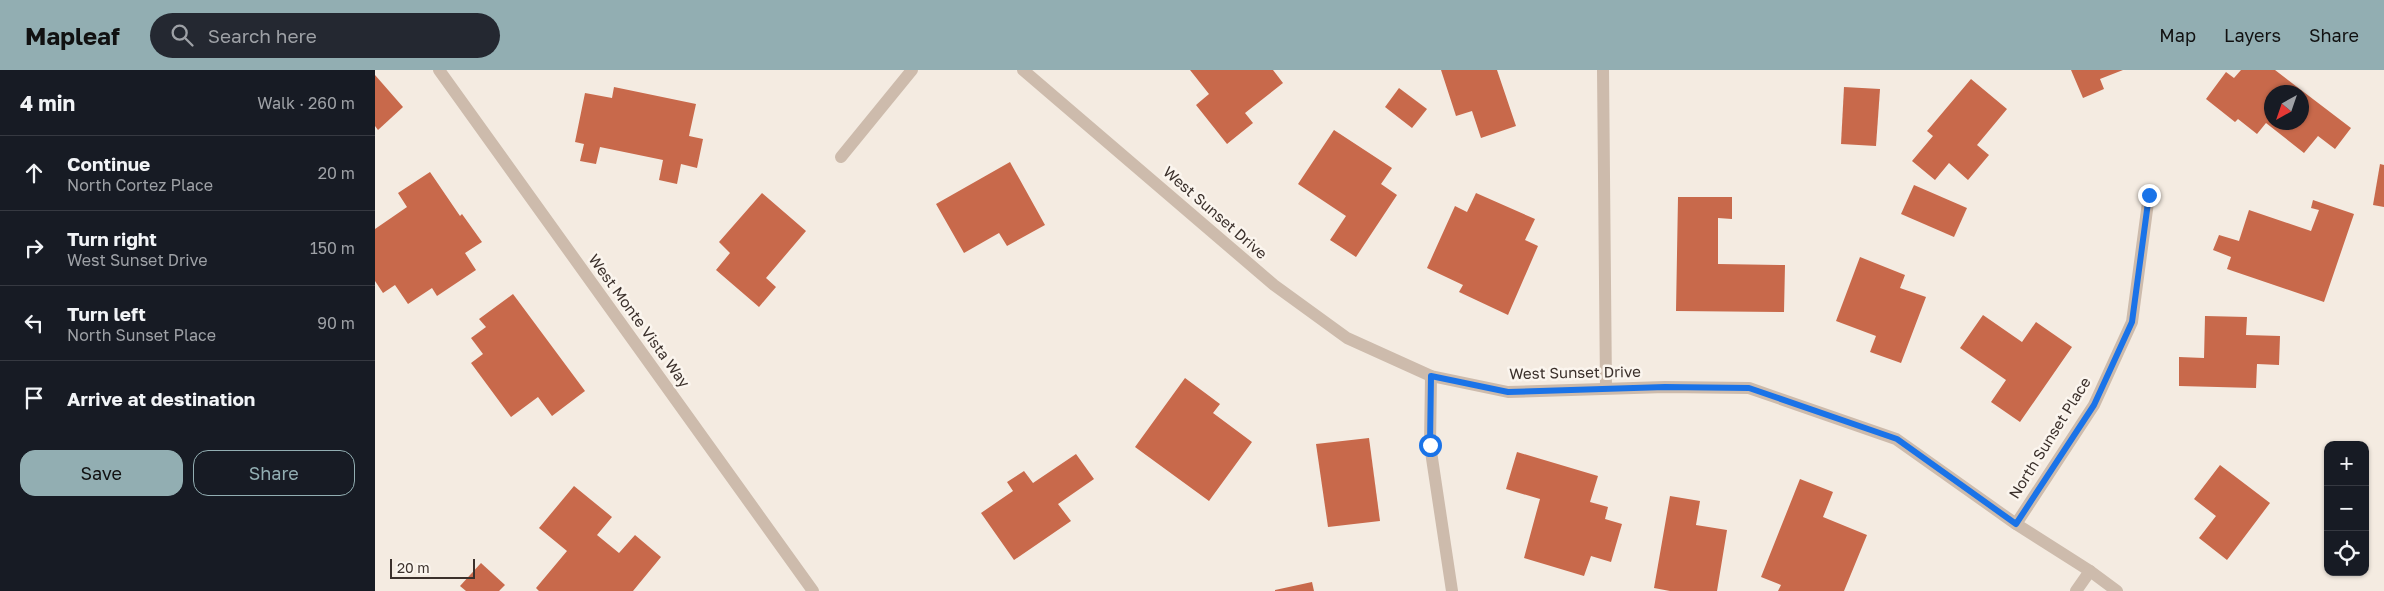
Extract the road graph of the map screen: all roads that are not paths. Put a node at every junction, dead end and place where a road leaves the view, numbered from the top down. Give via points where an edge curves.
1 (439, 70) edge
2 (912, 70) edge
3 (1023, 70) edge
4 (1603, 70) edge
5 (841, 158) dead end
6 (2149, 195) dead end
7 (1431, 376) junction
8 (1606, 388) junction
9 (2016, 524) junction
10 (2090, 571) junction
11 (813, 591) edge
12 (1452, 591) edge
13 (2076, 591) edge
14 (2117, 591) edge

1 - 11 street, West Monte Vista Way
2 - 5 street
3 - 7 street, West Sunset Drive via 1274,285 1347,338
4 - 8 street
6 - 9 street, North Sunset Place via 2132,322 2094,405
7 - 8 street, West Sunset Drive via 1508,392
7 - 12 street via 1430,445
8 - 9 street, West Sunset Drive via 1749,388 1897,439
9 - 10 street, West Sunset Drive
10 - 13 street
10 - 14 street, West Sunset Drive

